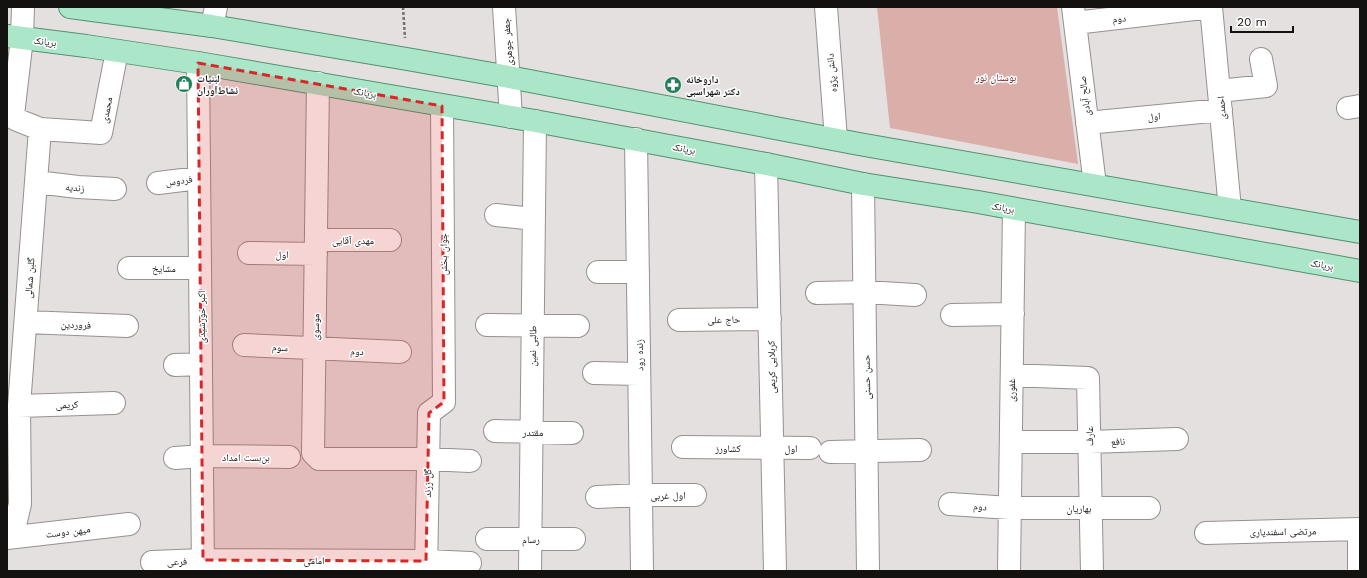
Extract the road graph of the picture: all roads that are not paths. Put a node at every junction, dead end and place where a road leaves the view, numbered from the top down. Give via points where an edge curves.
1 (23, 7) edge
2 (70, 7) edge
3 (504, 7) edge
4 (826, 7) edge
5 (1211, 7) edge
6 (1074, 15) edge
7 (214, 16) edge
8 (14, 37) edge
9 (117, 51) junction
10 (1261, 59) dead end
11 (198, 64) junction
12 (509, 77) junction
13 (318, 83) junction
14 (1220, 100) junction
15 (442, 106) junction
16 (511, 117) junction
17 (534, 121) junction
18 (1087, 123) junction
19 (40, 129) junction
20 (636, 139) junction
21 (836, 140) junction
22 (766, 164) junction
23 (199, 178) junction
24 (36, 182) junction
25 (158, 183) dead end
26 (863, 184) junction
27 (1095, 185) junction
28 (115, 189) dead end
29 (1230, 208) junction
30 (1014, 209) junction
31 (496, 215) dead end
32 (534, 220) junction
33 (1360, 232) edge
34 (390, 240) dead end
35 (316, 247) junction
36 (249, 253) dead end
37 (129, 268) dead end
38 (200, 268) junction
39 (1360, 271) edge
40 (598, 272) dead end
41 (638, 272) junction
42 (865, 292) junction
43 (817, 293) dead end
44 (915, 295) dead end
45 (1013, 314) junction
46 (952, 315) dead end
47 (770, 319) junction
48 (679, 320) dead end
49 (26, 322) junction
50 (487, 325) dead end
51 (127, 326) dead end
52 (532, 326) junction
53 (578, 326) dead end
54 (244, 345) dead end
55 (315, 349) junction
56 (400, 352) dead end
57 (201, 364) junction
58 (175, 365) dead end
59 (594, 374) dead end
60 (639, 374) junction
61 (1012, 375) junction
62 (444, 402) joint
63 (114, 403) dead end
64 (19, 406) junction
65 (495, 431) dead end
66 (531, 432) junction
67 (572, 433) dead end
68 (1177, 438) dead end
69 (1011, 442) junction
70 (1089, 442) junction
71 (683, 447) dead end
72 (772, 448) junction
73 (920, 450) dead end
74 (866, 451) junction
75 (202, 456) junction
76 (289, 457) dead end
77 (175, 458) dead end
78 (428, 459) junction
79 (470, 461) dead end
80 (695, 494) dead end
81 (641, 495) junction
82 (597, 497) dead end
83 (950, 504) dead end
84 (1010, 508) junction
85 (1091, 508) junction
86 (1149, 508) dead end
87 (129, 524) dead end
88 (1359, 529) edge
89 (7, 532) edge
90 (1206, 533) dead end
91 (7, 538) edge
92 (487, 539) dead end
93 (530, 539) junction
94 (574, 539) dead end
95 (152, 562) dead end
96 (470, 563) dead end
97 (203, 565) edge
98 (426, 566) edge
99 (530, 571) edge
100 (642, 571) edge
101 (775, 571) edge
102 (868, 571) edge
103 (1009, 571) edge
104 (1092, 571) edge
105 (1359, 571) edge

1 - 8 street
2 - 7 main road
3 - 12 street, جعفر جوهری
4 - 21 street, دانش پژوه
5 - 6 street, دوم
5 - 14 street, احمدی
6 - 18 street, صالح آبادی
7 - 12 main road via 407,59
8 - 9 main road, بریانک
8 - 19 street via 13,115 15,119
9 - 11 main road, بریانک
9 - 19 street, محمدی via 101,133
10 - 14 street, اول via 1266,86
11 - 13 main road, بریانک
11 - 23 street, اکبر خورشیدی
12 - 16 street, جعفر جوهری
12 - 21 main road
13 - 15 main road, بریانک
13 - 35 street, موسوی
14 - 18 street, اول
14 - 29 street, احمدی
15 - 16 main road, بریانک
15 - 62 street, جوان بخش
16 - 17 main road, بریانک
17 - 20 main road, بریانک
17 - 32 street, طالبی نمین
18 - 27 street, صالح آبادی
19 - 24 street, گلبن شمالی
20 - 22 main road, بریانک
20 - 41 street, زنده رود
21 - 27 main road
22 - 26 main road, بریانک
22 - 47 street, کربلایی کریمی
23 - 25 street, فردوس
23 - 38 street, اکبر خورشیدی
24 - 28 street, زندیه
24 - 49 street, گلبن شمالی
26 - 30 main road, بریانک
26 - 42 street, حسن حسنی
27 - 29 main road
29 - 33 main road
30 - 39 main road, بریانک
30 - 45 street, غفوری
31 - 32 street
32 - 52 street, طالبی نمین
34 - 35 street, مهدی آقایی
35 - 36 street, اول
35 - 55 street, موسوی
37 - 38 street, مشایخ
38 - 57 street, اکبر خورشیدی
40 - 41 street
41 - 60 street, زنده رود
42 - 43 street
42 - 44 street
42 - 74 street, حسن حسنی
45 - 46 street
45 - 61 street, غفوری
47 - 48 street, حاج علی
47 - 72 street, کربلایی کریمی
49 - 51 street, فروردین
49 - 64 street, گلبن شمالی
50 - 52 street
52 - 53 street
52 - 66 street, طالبی نمین
54 - 55 street, سوم
55 - 56 street, دوم
55 - 78 street, موسوی via 315,456 319,459
57 - 58 street
57 - 75 street, اکبر خورشیدی
59 - 60 street
60 - 81 street, زنده رود
61 - 69 street, غفوری
61 - 70 street, عارف via 1088,378
62 - 78 street, گل زرند via 429,413
63 - 64 street, کریمی
64 - 89 street, گلبن شمالی via 20,504 16,521
65 - 66 street, مقتدر
66 - 67 street, مقتدر
66 - 93 street, طالبی نمین
68 - 70 street, نافع
69 - 70 street, نافع
69 - 84 street, غفوری
70 - 85 street, عارف
71 - 72 street, کشاورز
72 - 74 street, اول
72 - 101 street, کربلایی کریمی
73 - 74 street, اول
74 - 102 street, حسن حسنی
75 - 76 street, بن‌بست امداد
75 - 77 street, بن‌بست امداد
75 - 97 street, اکبر خورشیدی
78 - 79 street
78 - 98 street, گل زرند
80 - 81 street, اول غربی
81 - 82 street, اول غربی
81 - 100 street, زنده رود
83 - 84 street, دوم
84 - 85 street, بهاریان
84 - 103 street, غفوری
85 - 86 street, بهاریان
85 - 104 street, عارف
87 - 91 street, میهن دوست
88 - 90 street, مرتضی اسفندیاری
88 - 105 street
92 - 93 street, رسام
93 - 94 street, رسام
93 - 99 street, طالبی نمین
95 - 97 street, فرعی
96 - 98 street
97 - 98 street, امامی

